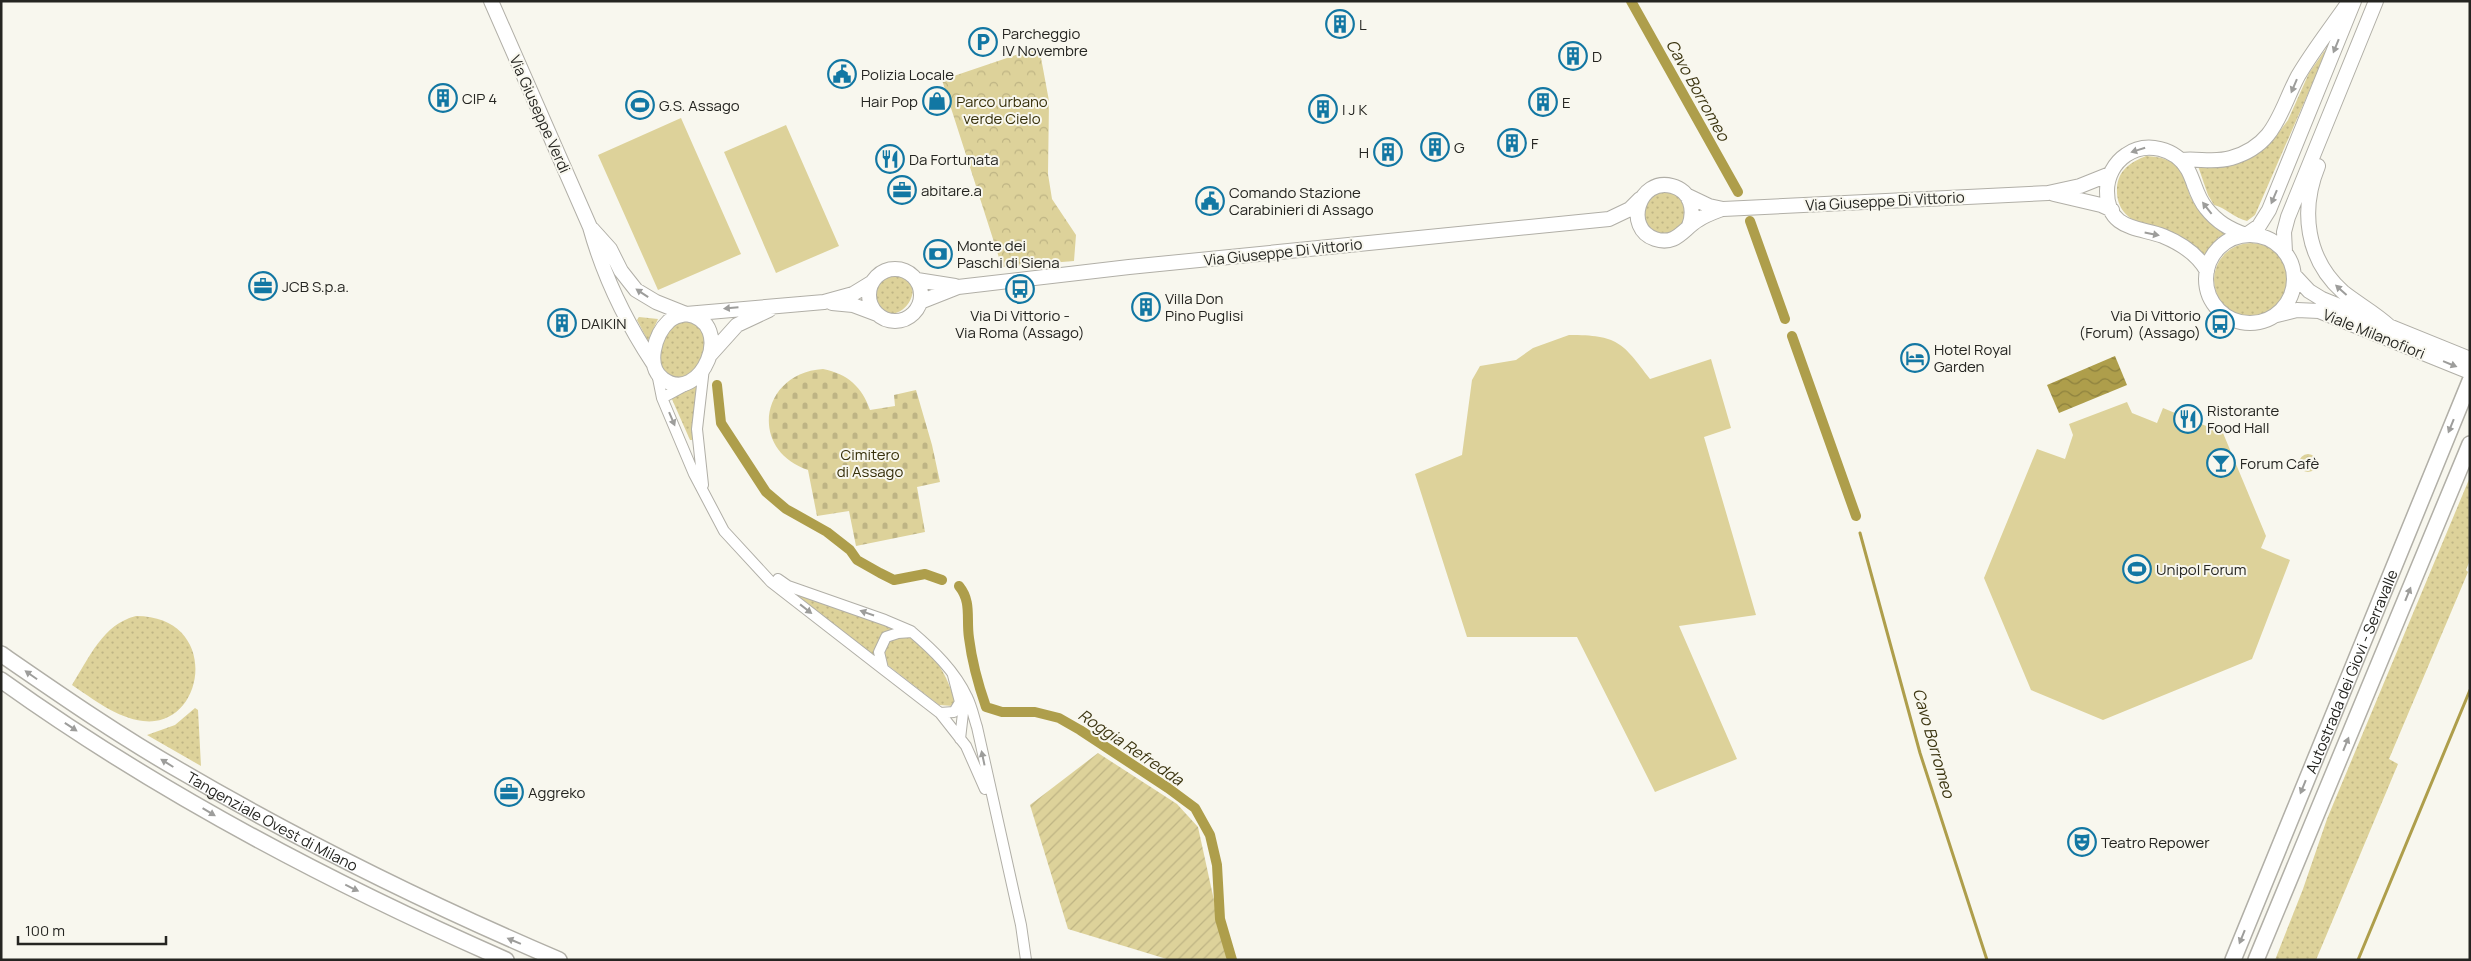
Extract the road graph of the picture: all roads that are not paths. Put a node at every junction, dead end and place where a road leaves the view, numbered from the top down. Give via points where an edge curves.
1 (491, 1) edge
2 (2349, 1) edge
3 (2354, 1) edge
4 (2376, 1) edge
5 (2330, 115) junction
6 (2181, 160) junction
7 (2110, 174) junction
8 (2048, 193) junction
9 (1686, 195) junction
10 (1640, 199) junction
11 (1723, 209) junction
12 (2112, 210) junction
13 (1609, 219) junction
14 (1689, 226) junction
15 (590, 227) junction
16 (1644, 231) junction
17 (2246, 235) junction
18 (2285, 252) junction
19 (2207, 271) junction
20 (2294, 276) junction
21 (917, 280) junction
22 (871, 283) junction
23 (958, 287) junction
24 (824, 302) junction
25 (920, 302) junction
26 (777, 306) junction
27 (686, 314) junction
28 (877, 314) junction
29 (2276, 315) junction
30 (2389, 326) junction
31 (2400, 337) junction
32 (2470, 359) edge
33 (706, 362) junction
34 (655, 368) junction
35 (2470, 372) edge
36 (2470, 381) edge
37 (689, 382) junction
38 (662, 398) junction
39 (2470, 444) edge
40 (704, 488) junction
41 (743, 553) junction
42 (912, 632) junction
43 (1, 654) edge
44 (883, 669) junction
45 (953, 675) junction
46 (1, 680) edge
47 (960, 702) junction
48 (940, 714) junction
49 (960, 739) junction
50 (993, 806) junction
51 (2301, 854) junction
52 (506, 960) edge
53 (559, 960) edge
54 (1026, 960) edge
55 (2233, 960) edge
56 (2256, 960) edge
57 (2268, 960) edge

1 - 15 main road, Via Giuseppe Verdi
2 -> 6 main road via 2298,76 2277,124 2267,137 2250,151 2230,159
3 -> 17 main road via 2269,210 2259,226
4 - 5 main road
5 - 18 main road via 2288,217 2284,232
30 -> 5 main road via 2333,281 2320,264 2311,240 2310,195 2327,144
6 -> 7 main road via 2157,148 2139,149 2121,159
17 -> 6 main road via 2228,229 2215,219 2199,197
7 - 8 main road, Via Giuseppe Di Vittorio via 2080,186
7 - 12 main road via 2107,191
8 - 11 main road, Via Giuseppe Di Vittorio
8 - 12 main road, Via Giuseppe Di Vittorio
9 - 10 main road via 1674,186 1663,185 1649,190
9 - 11 main road
9 - 14 main road via 1692,212
10 - 13 main road, Via Giuseppe Di Vittorio via 1630,209
10 - 16 main road via 1637,216
11 - 14 main road
12 -> 19 main road via 2120,221 2134,230 2164,237 2184,248 2201,261
13 - 16 main road, Via Giuseppe Di Vittorio
13 - 23 main road, Via Giuseppe Di Vittorio
14 - 16 main road via 1680,236 1664,240
27 -> 15 main road, Via Giuseppe Verdi via 636,290 610,249
15 - 34 main road, Via Giuseppe Verdi via 598,255
17 - 18 main road via 2269,239
17 - 19 main road via 2224,244 2212,258
18 - 20 main road
19 - 29 main road via 2209,296 2228,318 2251,323
20 - 29 main road via 2289,301
20 - 30 main road, Viale Milanofiori via 2309,292 2322,299
21 - 22 main road via 905,270 893,268 884,271
21 - 23 main road, Via Giuseppe Di Vittorio
21 - 25 main road
22 - 24 main road via 853,294
22 - 28 main road via 869,300
23 - 25 main road, Via Giuseppe Di Vittorio
24 - 26 main road
24 - 28 main road via 853,306
25 - 28 main road via 914,313 901,320 889,320
26 -> 27 main road
26 - 33 main road via 737,325
27 - 33 main road via 696,316 708,326 712,344
27 - 34 main road via 673,317 666,324 656,345
29 - 31 main road, Viale Milanofiori via 2297,310 2319,311
30 - 31 main road, Viale Milanofiori
31 - 32 main road, Viale Milanofiori
31 -> 35 main road, Viale Milanofiori
33 - 37 main road via 699,376
33 - 40 street via 697,429
34 - 37 main road via 670,383
34 - 38 street
36 -> 55 highway, Autostrada dei Giovi - Serravalle
37 - 38 street
38 -> 40 street via 694,474
51 -> 39 highway, Autostrada dei Giovi - Serravalle
40 - 41 street via 724,531
42 -> 41 street via 788,586
41 -> 44 street via 771,582
42 - 44 street via 886,637 879,652
42 - 45 street
53 -> 43 highway, Tangenziale Ovest di Milano via 422,900 269,821 134,743
44 - 48 street
45 - 47 street
50 -> 45 street via 968,698
46 -> 52 highway, Tangenziale Ovest di Milano via 92,741 218,817 345,885
47 - 48 street via 954,712
47 - 49 street via 963,713
48 - 49 street
49 - 50 street
50 - 54 street
51 - 56 highway, Autostrada dei Giovi - Serravalle
51 - 57 highway

